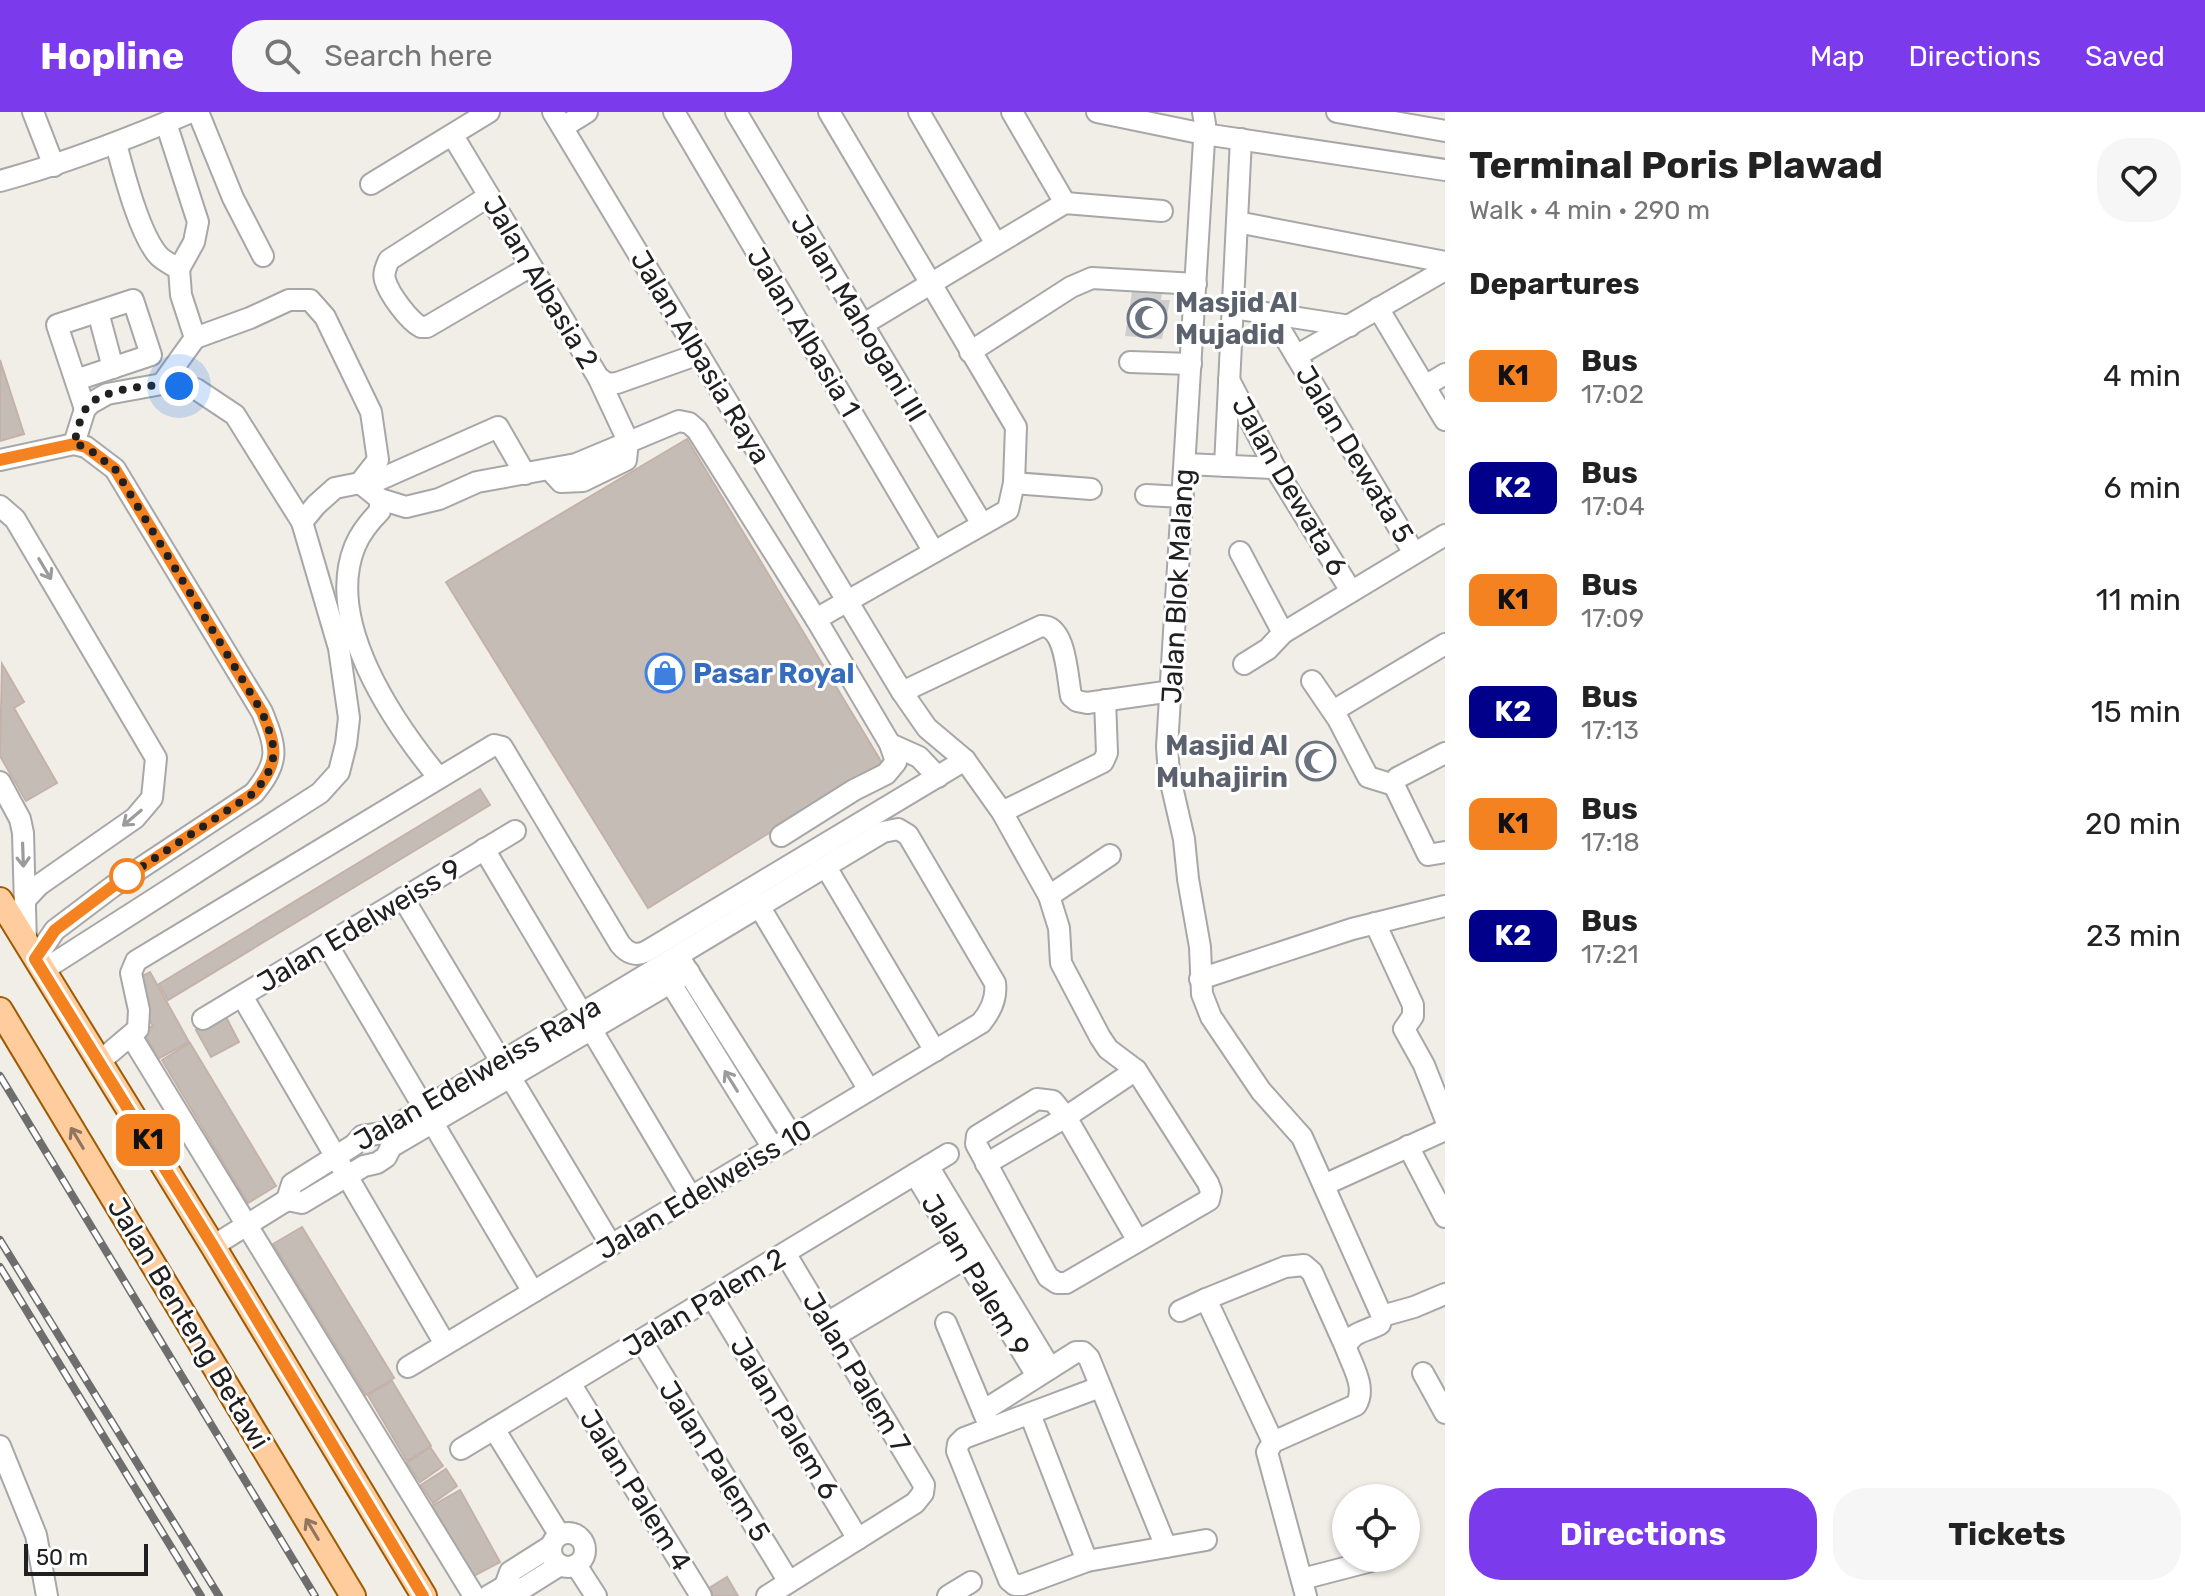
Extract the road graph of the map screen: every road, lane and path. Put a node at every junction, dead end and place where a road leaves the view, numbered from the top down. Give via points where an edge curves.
1 (33, 112) edge
2 (191, 112) edge
3 (198, 112) edge
4 (489, 112) edge
5 (587, 112) edge
6 (674, 112) edge
7 (736, 112) edge
8 (829, 112) edge
9 (919, 112) edge
10 (1012, 112) edge
11 (1097, 112) edge
12 (1337, 112) edge
13 (1403, 118) edge
14 (558, 119) edge
15 (166, 123) junction
16 (1204, 123) edge
17 (1445, 131) edge
18 (453, 136) junction
19 (1241, 139) junction
20 (116, 144) junction
21 (54, 166) junction
22 (1445, 170) edge
23 (0, 181) edge
24 (371, 184) dead end
25 (489, 196) junction
26 (1065, 203) junction
27 (1162, 211) dead end
28 (1237, 222) junction
29 (996, 244) junction
30 (263, 256) dead end
31 (1445, 262) edge
32 (531, 266) junction
33 (179, 269) junction
34 (1445, 270) edge
35 (1196, 284) junction
36 (929, 285) junction
37 (1233, 308) junction
38 (1378, 308) junction
39 (98, 312) junction
40 (1271, 314) junction
41 (862, 325) junction
42 (1350, 326) junction
43 (195, 338) junction
44 (970, 352) junction
45 (699, 354) junction
46 (1296, 356) junction
47 (1130, 362) dead end
48 (1191, 364) junction
49 (113, 368) junction
50 (1445, 374) edge
51 (598, 377) junction
52 (76, 380) junction
53 (1229, 380) junction
54 (162, 384) junction
55 (1425, 386) junction
56 (85, 409) junction
57 (1445, 420) edge
58 (628, 441) junction
59 (74, 444) junction
60 (0, 460) edge
61 (1185, 464) junction
62 (1225, 466) junction
63 (1275, 468) junction
64 (525, 474) junction
65 (369, 489) junction
66 (1091, 489) dead end
67 (1013, 490) junction
68 (1146, 495) dead end
69 (1183, 497) junction
70 (0, 506) edge
71 (302, 522) junction
72 (982, 524) junction
73 (1445, 535) edge
74 (934, 552) junction
75 (1240, 552) dead end
76 (1414, 553) junction
77 (1351, 591) junction
78 (849, 602) junction
79 (816, 619) junction
80 (1283, 633) junction
81 (1445, 644) edge
82 (1244, 664) dead end
83 (1312, 681) dead end
84 (1172, 691) junction
85 (902, 692) junction
86 (1105, 700) junction
87 (1333, 711) junction
88 (890, 744) junction
89 (1445, 753) edge
90 (965, 760) junction
91 (938, 777) junction
92 (439, 778) junction
93 (0, 782) edge
94 (1396, 782) junction
95 (1002, 812) junction
96 (515, 831) dead end
97 (781, 836) dead end
98 (484, 849) junction
99 (1445, 852) edge
100 (1110, 855) dead end
101 (826, 867) junction
102 (1049, 896) junction
103 (403, 898) junction
104 (0, 900) edge
105 (25, 900) junction
106 (759, 906) junction
107 (1445, 906) edge
108 (1375, 923) junction
109 (327, 944) junction
110 (34, 958) junction
111 (674, 969) junction
112 (1200, 979) junction
113 (242, 996) junction
114 (993, 1003) joint
115 (0, 1010) edge
116 (203, 1019) dead end
117 (587, 1022) junction
118 (131, 1036) junction
119 (935, 1051) junction
120 (99, 1062) junction
121 (506, 1070) junction
122 (1136, 1070) junction
123 (869, 1090) junction
124 (428, 1116) junction
125 (1066, 1117) junction
126 (1445, 1118) edge
127 (1445, 1130) edge
128 (792, 1136) junction
129 (1408, 1146) junction
130 (773, 1148) junction
131 (948, 1154) dead end
132 (337, 1156) junction
133 (986, 1164) junction
134 (922, 1170) junction
135 (348, 1175) junction
136 (1324, 1185) junction
137 (691, 1197) junction
138 (287, 1200) junction
139 (1445, 1217) edge
140 (248, 1224) junction
141 (1138, 1241) junction
142 (611, 1245) junction
143 (213, 1246) junction
144 (962, 1251) junction
145 (785, 1253) junction
146 (533, 1292) junction
147 (1445, 1294) edge
148 (712, 1297) junction
149 (1206, 1299) junction
150 (1180, 1311) dead end
151 (1382, 1316) junction
152 (946, 1323) dead end
153 (831, 1330) junction
154 (641, 1340) junction
155 (445, 1344) junction
156 (1346, 1348) junction
157 (408, 1367) dead end
158 (1044, 1372) junction
159 (1423, 1373) dead end
160 (570, 1383) junction
161 (1100, 1387) junction
162 (1445, 1413) edge
163 (1030, 1414) junction
164 (987, 1420) junction
165 (494, 1429) junction
166 (1273, 1442) junction
167 (0, 1446) edge
168 (461, 1449) dead end
169 (858, 1539) junction
170 (555, 1540) junction
171 (1206, 1540) dead end
172 (1166, 1547) junction
173 (1087, 1561) junction
174 (568, 1565) junction
175 (1346, 1572) edge
176 (789, 1582) junction
177 (971, 1582) dead end
178 (1304, 1588) edge
179 (497, 1591) edge
180 (47, 1596) edge
181 (353, 1596) edge
182 (424, 1596) edge
183 (474, 1596) edge
184 (596, 1596) edge
185 (701, 1596) edge
186 (767, 1596) edge
187 (948, 1596) edge

1 - 21 street
2 - 15 street
3 - 30 street
4 - 18 street
5 - 14 street
6 - 74 street, Jalan Albasia 1
7 - 41 street, Jalan Mahogani III
8 - 36 street
9 - 29 street
10 - 26 street
11 - 16 street
12 - 13 street
13 - 17 street
14 - 45 street, Jalan Albasia Raya
15 - 20 street
15 - 33 street via 198,222
16 - 19 street
16 - 35 street, Jalan Blok Malang
18 - 24 street
18 - 25 street, Jalan Albasia 2
19 - 22 street
19 - 28 street
20 - 21 street
20 - 33 street via 143,227 158,256
21 - 23 street
25 - 32 street, Jalan Albasia 2
25 - 32 street via 389,260 386,281 408,317 427,327
26 - 27 street
26 - 29 street
28 - 31 street
28 - 37 street
29 - 36 street
32 - 51 street, Jalan Albasia 2
33 - 43 street
34 - 38 street
35 - 44 street via 1092,278
35 - 48 street, Jalan Blok Malang
36 - 41 street
36 - 44 street
37 - 40 street
37 - 53 street
38 - 42 street
38 - 55 street
39 - 49 street
39 - 49 street via 133,300 151,355
39 - 52 street via 57,325
40 - 42 street
40 - 46 street, Jalan Dewata 5
41 - 72 street, Jalan Mahogani III
42 - 46 street
43 - 54 street
43 - 65 street via 289,300 310,300 325,317 371,412 378,460
44 - 67 street via 1014,420
45 - 51 street, Jalan Albasia 2 via 617,383
45 - 78 street, Jalan Albasia Raya
46 - 76 street, Jalan Dewata 5
47 - 48 street
48 - 61 street, Jalan Blok Malang
49 - 52 street
50 - 55 street
51 - 58 street
52 - 56 street
53 - 62 street
53 - 63 street, Jalan Dewata 6
54 - 56 street via 107,394
54 - 71 street via 196,389 235,415
55 - 57 street
56 - 59 street
58 - 64 street via 626,460 583,481 561,482 550,470
58 - 79 street via 679,421 697,430
59 - 60 street
59 - 110 street via 115,469 262,712 275,760 254,793 100,895 55,930
61 - 62 street
61 - 69 street, Jalan Blok Malang
62 - 63 street
63 - 77 street, Jalan Dewata 6
64 - 65 street via 477,482 406,507
64 - 65 street via 498,427
65 - 71 street via 335,488
65 - 92 street via 380,511 355,546 349,569 350,614 385,704
66 - 67 street
67 - 72 street via 1008,510
68 - 69 street
69 - 84 street, Jalan Blok Malang
70 -> 105 street via 15,519 156,758 152,798 135,818
71 - 110 street via 339,648 349,718 339,772 320,793
72 - 74 street
73 - 76 street
74 - 78 street
75 - 80 street
76 - 77 street
77 - 80 street
78 - 79 street
78 - 85 street, Jalan Albasia Raya
79 - 88 street
80 - 82 street
81 - 87 street
83 - 87 street
84 - 86 street
84 - 112 street, Jalan Blok Malang via 1169,774 1184,839
85 - 86 street via 1049,625 1057,631 1071,696 1087,703
85 - 90 street, Jalan Albasia Raya via 927,728
86 - 95 street via 1103,762
87 - 94 street via 1368,777
88 - 91 street via 919,757
88 - 97 street via 893,768
89 - 94 street
90 - 91 street
90 - 95 street, Jalan Albasia Raya
91 - 92 street via 637,954 620,944 502,747 494,745
92 - 118 street via 136,961 131,973 138,1029
93 -> 105 street via 20,819
94 - 99 street via 1428,855
95 - 102 street, Jalan Albasia Raya
96 - 98 street, Jalan Edelweiss 9
98 - 103 street, Jalan Edelweiss 9
98 - 117 street
100 - 102 street
101 - 106 street, Jalan Edelweiss Raya
101 - 114 street, Jalan Edelweiss Raya via 883,832 898,829 908,835 995,983
101 - 119 street
102 - 122 street, Jalan Albasia Raya via 1059,928 1061,963 1108,1049
103 - 109 street, Jalan Edelweiss 9
103 - 121 street
104 - 110 main road
105 - 110 street
106 - 111 street, Jalan Edelweiss Raya
106 - 123 street
107 - 108 street
108 - 112 street
108 - 126 street via 1413,1005 1404,1029
109 - 113 street, Jalan Edelweiss 9
109 - 124 street
110 - 120 main road
111 - 117 street, Jalan Edelweiss Raya
111 - 128 street
130 -> 111 street
112 - 136 street, Jalan Blok Malang via 1211,1017 1272,1106 1302,1137
113 - 116 street, Jalan Edelweiss 9
113 - 132 street
114 - 119 street, Jalan Edelweiss 10 via 981,1023
181 -> 115 main road, Jalan Benteng Betawi
117 - 121 street, Jalan Edelweiss Raya
117 - 137 street
118 - 120 street
118 - 140 street
119 - 123 street, Jalan Edelweiss 10
120 - 143 main road
121 - 124 street, Jalan Edelweiss Raya
121 - 142 street
122 - 125 street
122 - 141 street, Jalan Albasia Raya via 1211,1191 1209,1200
123 - 128 street, Jalan Edelweiss 10
124 - 132 street, Jalan Edelweiss Raya via 362,1136
124 - 135 street, Jalan Edelweiss Raya via 386,1157
124 - 146 street
125 - 133 street
125 - 133 street via 1053,1101 1037,1099 977,1136
125 - 141 street
127 - 129 street
128 - 130 street, Jalan Edelweiss 10
129 - 136 street
129 - 139 street
130 - 137 street, Jalan Edelweiss 10
131 - 134 street, Jalan Palem 2
132 - 135 street
132 - 138 street, Jalan Edelweiss Raya via 292,1184
133 - 141 street, Jalan Albasia Raya via 1048,1277 1057,1283 1066,1283
134 - 144 street, Jalan Palem 9
134 - 145 street, Jalan Palem 2
134 - 158 street, Jalan Palem 9
135 - 138 street, Jalan Edelweiss Raya via 302,1203
135 - 155 street
136 - 151 street, Jalan Blok Malang
137 - 142 street, Jalan Edelweiss 10
138 - 140 street, Jalan Edelweiss Raya
140 - 143 street, Jalan Edelweiss Raya
140 - 183 street
142 - 146 street, Jalan Edelweiss 10
143 - 182 main road
144 - 153 street
144 - 158 street, Jalan Palem 9
145 - 148 street, Jalan Palem 2
145 - 153 street, Jalan Palem 7
146 - 155 street, Jalan Edelweiss 10
147 - 151 street
148 - 154 street, Jalan Palem 2
148 - 169 street, Jalan Palem 6
149 - 150 street
149 - 156 street via 1285,1267 1304,1265
149 - 166 street
151 - 156 street via 1376,1326 1351,1336
152 - 164 street
153 - 169 street, Jalan Palem 7 via 924,1485 915,1503
154 - 160 street, Jalan Palem 2
154 - 176 street, Jalan Palem 5
155 - 157 street, Jalan Edelweiss 10
156 - 166 street via 1361,1390 1356,1405
158 - 161 street via 1083,1352
158 - 164 street
159 - 162 street
160 - 165 street, Jalan Palem 2
160 - 185 street, Jalan Palem 4
161 - 163 street
161 - 172 street
163 - 164 street
163 - 173 street
164 - 173 street via 958,1444 957,1451 1015,1585
165 - 168 street, Jalan Palem 2
165 - 170 street
166 - 178 street via 1267,1452 1269,1463
167 - 180 street via 36,1535
169 - 176 street
170 - 174 street via 554,1560
170 - 174 street via 568,1532 583,1541 583,1558
170 - 179 street via 510,1572
171 - 172 street
172 - 173 street
174 - 179 street via 522,1589
174 - 184 street
175 - 178 street
176 - 186 street
177 - 187 street

